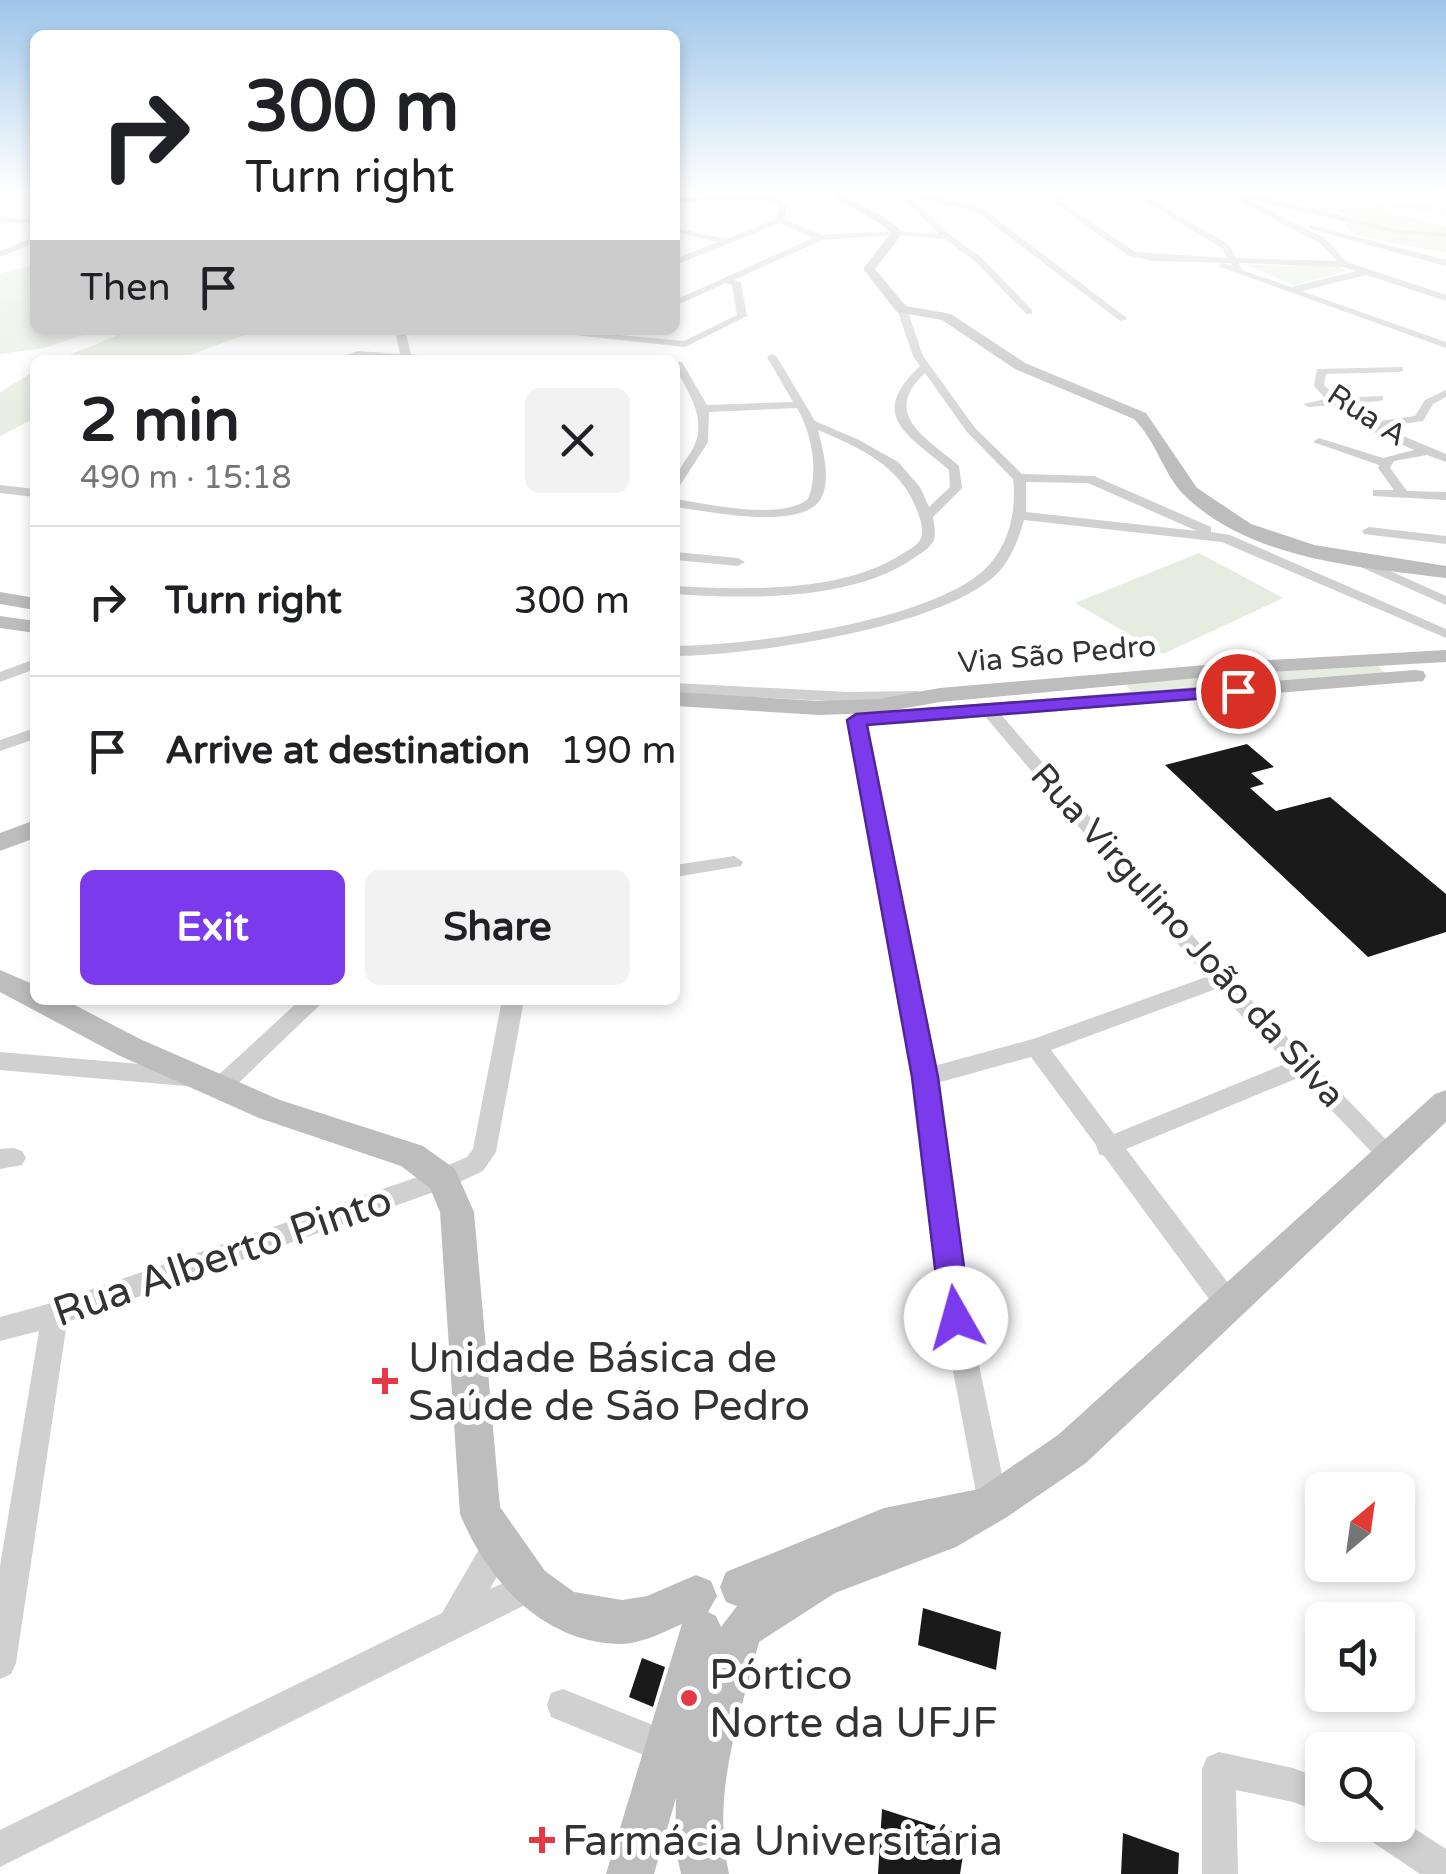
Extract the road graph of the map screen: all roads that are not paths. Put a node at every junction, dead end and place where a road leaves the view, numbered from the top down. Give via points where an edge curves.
1 (736, 276) edge
2 (875, 276) edge
3 (995, 276) edge
4 (1067, 276) edge
5 (1260, 276) edge
6 (1347, 276) edge
7 (1380, 276) edge
8 (728, 280) junction
9 (1290, 290) junction
10 (1446, 298) edge
11 (680, 301) edge
12 (902, 309) junction
13 (1029, 312) dead end
14 (1123, 319) dead end
15 (588, 335) edge
16 (1446, 345) edge
17 (772, 357) dead end
18 (922, 361) junction
19 (680, 367) edge
20 (1399, 368) dead end
21 (1446, 393) edge
22 (1379, 398) dead end
23 (1337, 403) junction
24 (1309, 404) dead end
25 (800, 406) junction
26 (704, 409) junction
27 (811, 424) junction
28 (1372, 425) junction
29 (1319, 442) dead end
30 (1430, 444) junction
31 (1446, 458) edge
32 (1386, 464) junction
33 (680, 476) edge
34 (1019, 478) junction
35 (0, 489) edge
36 (30, 492) edge
37 (1377, 493) dead end
38 (1403, 494) junction
39 (1446, 496) edge
40 (680, 504) edge
41 (1017, 515) junction
42 (926, 516) junction
43 (1370, 531) dead end
44 (1225, 538) junction
45 (1446, 540) edge
46 (680, 556) edge
47 (1359, 561) junction
48 (738, 562) dead end
49 (1446, 572) edge
50 (680, 590) edge
51 (0, 600) edge
52 (1446, 601) edge
53 (30, 603) edge
54 (0, 622) edge
55 (30, 626) edge
56 (1446, 634) edge
57 (680, 651) edge
58 (1441, 657) edge
59 (30, 666) edge
60 (1228, 669) junction
61 (1446, 674) edge
62 (0, 677) edge
63 (1396, 678) junction
64 (1092, 681) junction
65 (680, 688) edge
66 (940, 695) junction
67 (1153, 698) junction
68 (680, 699) edge
69 (680, 710) edge
70 (990, 712) junction
71 (856, 720) junction
72 (30, 736) edge
73 (0, 746) edge
74 (30, 830) edge
75 (0, 843) edge
76 (734, 862) dead end
77 (680, 870) edge
78 (0, 980) edge
79 (1220, 980) junction
80 (30, 995) edge
81 (49, 1005) edge
82 (308, 1005) edge
83 (513, 1005) edge
84 (1036, 1047) junction
85 (0, 1061) edge
86 (1301, 1067) junction
87 (925, 1077) junction
88 (210, 1083) junction
89 (1446, 1103) edge
90 (1107, 1147) junction
91 (1389, 1155) junction
92 (443, 1179) junction
93 (1229, 1305) junction
94 (55, 1314) junction
95 (0, 1329) edge
96 (989, 1505) junction
97 (500, 1543) junction
98 (530, 1586) junction
99 (720, 1616) junction
100 (451, 1628) junction
101 (0, 1663) edge
102 (562, 1705) dead end
103 (651, 1740) dead end
104 (1305, 1789) edge
105 (1403, 1842) edge
106 (0, 1849) edge
107 (1446, 1870) edge
108 (630, 1874) edge
109 (706, 1874) edge
110 (1220, 1874) edge

1 - 8 street
2 - 12 main road
3 - 13 street
4 - 14 street
5 - 9 street
6 - 9 street
7 - 10 street
8 - 11 street
8 - 15 street via 736,283 742,316 685,344
9 - 16 street
12 - 18 street
12 - 47 main road via 946,316 1020,366 1140,416 1156,430 1180,481 1216,513 1276,539
17 - 25 street
18 - 34 street via 971,430
18 - 42 street via 903,390 901,419 955,469 956,488
19 - 26 street
20 - 23 street, Rua A via 1321,370 1319,386
21 - 28 street via 1429,402 1419,419
22 - 23 street
23 - 24 street
23 - 28 street, Rua A
25 - 26 street
25 - 27 street
26 - 33 street via 702,442
27 - 40 street via 819,460 810,506 783,514
27 - 42 street via 894,465 914,487
28 - 30 street, Rua A via 1410,443
29 - 32 street
30 - 31 street, Rua A
30 - 32 street
32 - 38 street
34 - 41 street
34 - 44 street via 1090,478
35 - 36 street
37 - 38 street
38 - 39 street
41 - 44 street
41 - 57 street via 1008,548 985,577 916,609 743,648
42 - 50 street via 924,545 864,576 777,588
43 - 45 street
44 - 56 street
46 - 48 street
47 - 49 main road
47 - 52 street
51 - 53 main road
54 - 55 main road
58 - 60 main road, Via São Pedro
58 - 63 main road, Via São Pedro
59 - 62 street
60 - 64 main road, Via São Pedro
60 - 67 main road via 1250,682
61 - 63 main road
63 - 67 main road
64 - 66 main road, Via São Pedro
64 - 70 main road via 994,696 986,701
65 - 66 street
66 - 68 main road, Via São Pedro via 819,708
67 - 70 main road
69 - 71 main road
70 - 71 main road
70 - 79 street, Rua Virgulino João da Silva
71 - 87 street
72 - 73 street
74 - 75 main road
76 - 77 street
78 - 80 main road
79 - 84 street
79 - 86 street, Rua Virgulino João da Silva
81 - 88 main road
82 - 88 street
83 - 92 street, Rua Alberto Pinto via 484,1152 475,1164
84 - 87 street
84 - 90 street
85 - 88 street
86 - 90 street
86 - 91 street, Rua Virgulino João da Silva
87 - 96 street
88 - 92 main road via 412,1156
89 - 91 main road
90 - 93 street
91 - 93 main road
92 - 94 street, Rua Alberto Pinto
92 - 97 main road via 457,1212 480,1514
93 - 96 main road via 1072,1449
94 - 95 street, Rua Alberto Pinto
94 - 101 street
96 - 99 main road via 942,1532
97 - 98 main road
97 - 100 street
98 - 99 main road via 564,1612 622,1622
98 - 100 street
99 - 108 main road
99 - 109 main road via 696,1810
100 - 106 street
102 - 103 street
104 - 110 street via 1219,1769
105 - 107 street

